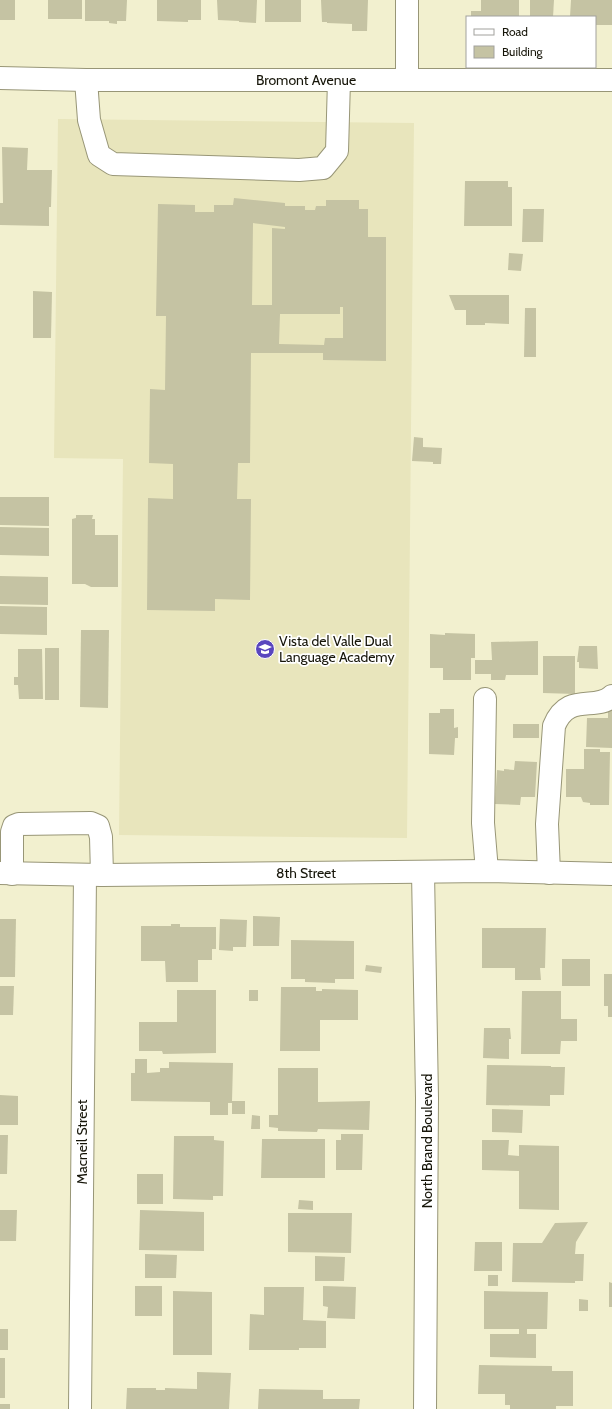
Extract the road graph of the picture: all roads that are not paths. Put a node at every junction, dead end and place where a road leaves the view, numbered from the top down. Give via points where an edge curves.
1 (407, 0) edge
2 (0, 78) edge
3 (407, 79) junction
4 (86, 80) junction
5 (339, 80) junction
6 (612, 80) edge
7 (612, 696) edge
8 (485, 699) dead end
9 (486, 871) junction
10 (423, 872) junction
11 (549, 873) junction
12 (6, 874) edge
13 (612, 874) edge
14 (93, 875) junction
15 (80, 1409) edge
16 (425, 1409) edge

1 - 3 street
2 - 4 street, Bromont Avenue
3 - 5 street, Bromont Avenue
3 - 6 street, Bromont Avenue
4 - 5 street, Bromont Avenue
4 - 5 street via 89,120 99,155 114,164 299,170 323,168 337,151
7 - 11 street via 603,701 577,704 565,710 554,726 548,824
8 - 9 street via 483,823
9 - 10 street, 8th Street
9 - 11 street, 8th Street
10 - 14 street, 8th Street
10 - 16 street, North Brand Boulevard via 428,1098
11 - 13 street, 8th Street
12 - 14 street, 8th Street
12 - 14 street, Macneil Street via 14,826 91,823 98,826 101,837
14 - 15 street, Macneil Street

